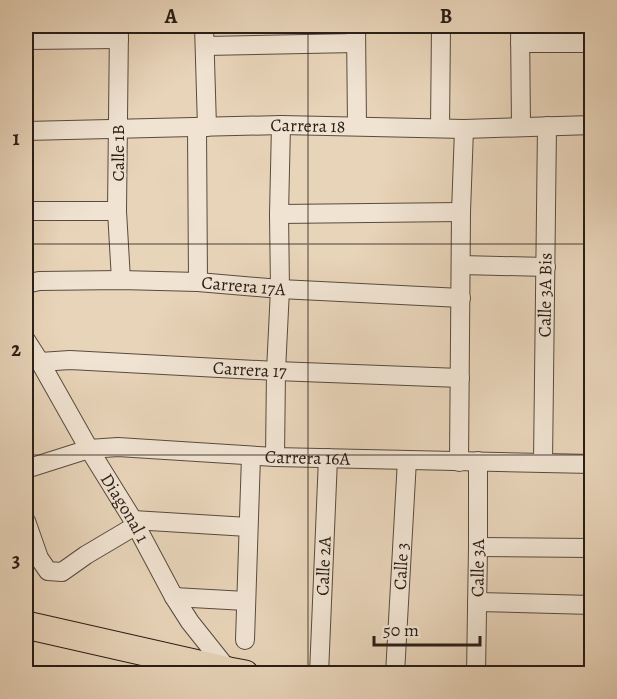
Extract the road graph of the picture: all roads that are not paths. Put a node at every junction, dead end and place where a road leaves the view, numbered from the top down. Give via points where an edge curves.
1 (204, 26) edge
2 (441, 26) edge
3 (119, 32) edge
4 (356, 34) edge
5 (520, 34) edge
6 (26, 40) edge
7 (591, 43) edge
8 (205, 46) junction
9 (280, 125) junction
10 (591, 125) edge
11 (357, 126) junction
12 (521, 126) junction
13 (547, 126) junction
14 (202, 127) junction
15 (440, 128) junction
16 (118, 129) junction
17 (464, 129) junction
18 (26, 131) edge
19 (26, 211) edge
20 (117, 211) junction
21 (461, 212) junction
22 (279, 213) junction
23 (461, 266) junction
24 (546, 267) junction
25 (121, 280) junction
26 (198, 282) junction
27 (26, 284) edge
28 (280, 289) junction
29 (461, 297) junction
30 (26, 340) edge
31 (40, 362) junction
32 (276, 371) junction
33 (460, 378) junction
34 (89, 449) junction
35 (251, 456) junction
36 (275, 457) junction
37 (328, 458) junction
38 (407, 459) junction
39 (477, 460) junction
40 (459, 462) junction
41 (543, 463) junction
42 (591, 464) edge
43 (26, 469) edge
44 (26, 521) edge
45 (134, 523) junction
46 (248, 527) junction
47 (478, 547) junction
48 (591, 548) edge
49 (174, 597) junction
50 (246, 601) junction
51 (477, 603) junction
52 (591, 605) edge
53 (26, 625) edge
54 (245, 640) dead end
55 (26, 643) edge
56 (237, 672) edge
57 (166, 674) edge
58 (319, 674) edge
59 (395, 674) edge
60 (476, 674) edge

1 - 8 street
2 - 15 street
3 - 6 street
3 - 16 street, Calle 1B
4 - 8 street
4 - 11 street
5 - 7 street
5 - 12 street
8 - 14 street
9 - 11 street, Carrera 18
9 - 14 street, Carrera 18
9 - 22 street
10 - 13 street, Carrera 18
11 - 15 street, Carrera 18
12 - 13 street, Carrera 18
12 - 17 street, Carrera 18
13 - 24 street, Calle 3A Bis
14 - 16 street, Carrera 18
14 - 26 street
15 - 17 street, Carrera 18
16 - 18 street, Carrera 18
16 - 20 street, Calle 1B
17 - 21 street
19 - 20 street
20 - 25 street, Calle 1B
21 - 22 street
21 - 23 street
22 - 28 street
23 - 24 street
23 - 29 street
24 - 41 street, Calle 3A Bis
25 - 26 street, Carrera 17A
25 - 27 street, Carrera 17A
26 - 28 street, Carrera 17A
28 - 29 street, Carrera 17A
28 - 32 street
29 - 33 street
30 - 31 street, Diagonal 1
31 - 32 street, Carrera 17 via 70,360
31 - 34 street, Diagonal 1
32 - 33 street, Carrera 17
32 - 36 street
33 - 40 street
34 - 35 street, Carrera 16A via 118,447
34 - 43 street, Carrera 16A
34 - 45 street, Diagonal 1
35 - 36 street, Carrera 16A
35 - 46 street
36 - 37 street, Carrera 16A
37 - 38 street, Carrera 16A
37 - 58 street, Calle 2A
38 - 40 street, Carrera 16A
38 - 59 street, Calle 3
39 - 40 street, Carrera 16A
39 - 41 street, Carrera 16A
39 - 47 street, Calle 3A
41 - 42 street, Carrera 16A
44 - 45 street via 39,558 48,571 62,572
45 - 46 street
45 - 49 street, Diagonal 1
46 - 50 street
47 - 48 street
47 - 51 street, Calle 3A
49 - 50 street
49 - 56 street, Diagonal 1 via 190,622
50 - 54 street
51 - 52 street
51 - 60 street, Calle 3A
53 - 56 highway
55 - 57 highway

